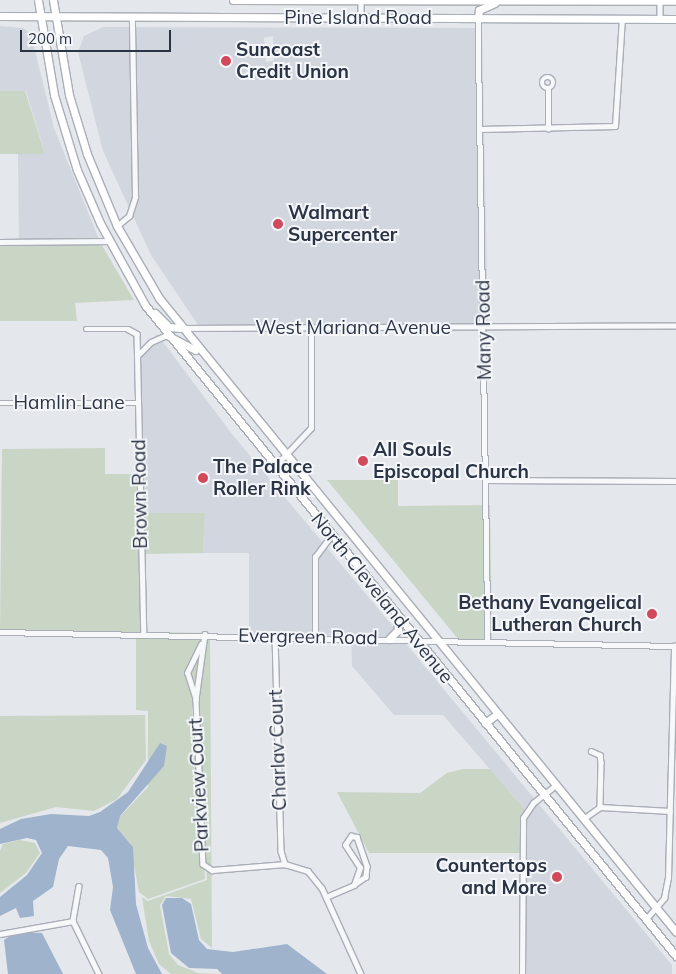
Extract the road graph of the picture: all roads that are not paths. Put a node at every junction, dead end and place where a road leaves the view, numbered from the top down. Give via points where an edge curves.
1 (38, 0) edge
2 (53, 0) edge
3 (232, 0) edge
4 (361, 0) edge
5 (511, 0) edge
6 (500, 1) edge
7 (660, 1) edge
8 (676, 1) edge
9 (0, 16) edge
10 (40, 18) junction
11 (55, 18) junction
12 (132, 18) junction
13 (361, 18) junction
14 (478, 19) junction
15 (622, 19) junction
16 (660, 19) junction
17 (676, 19) edge
18 (548, 90) dead end
19 (480, 129) junction
20 (548, 129) junction
21 (117, 226) junction
22 (109, 241) junction
23 (0, 242) edge
24 (145, 305) junction
25 (676, 325) edge
26 (180, 328) junction
27 (311, 328) junction
28 (484, 328) junction
29 (86, 329) dead end
30 (167, 336) junction
31 (202, 355) junction
32 (138, 356) junction
33 (0, 403) edge
34 (139, 403) junction
35 (285, 456) junction
36 (274, 466) junction
37 (486, 480) junction
38 (676, 481) edge
39 (332, 536) junction
40 (397, 616) junction
41 (0, 632) edge
42 (144, 633) junction
43 (205, 634) junction
44 (275, 636) junction
45 (314, 636) junction
46 (390, 639) junction
47 (417, 640) junction
48 (436, 640) junction
49 (488, 641) junction
50 (202, 643) junction
51 (675, 646) edge
52 (196, 700) junction
53 (497, 714) junction
54 (485, 723) junction
55 (591, 751) dead end
56 (556, 785) junction
57 (544, 794) junction
58 (600, 808) junction
59 (670, 811) junction
60 (583, 819) junction
61 (364, 856) junction
62 (358, 859) junction
63 (286, 864) junction
64 (354, 885) junction
65 (79, 886) dead end
66 (326, 897) junction
67 (657, 909) junction
68 (646, 919) junction
69 (73, 921) junction
70 (676, 932) edge
71 (1, 933) edge
72 (676, 956) edge
73 (99, 974) edge
74 (361, 974) edge
75 (522, 974) edge

1 - 10 main road, North Cleveland Avenue
2 - 11 main road, North Cleveland Avenue
3 - 4 main road, Pine Island Road
4 - 6 main road, Pine Island Road
4 - 13 street
5 - 6 main road, Pine Island Road
5 - 7 main road, Pine Island Road
6 - 14 main road via 482,8
7 - 8 main road, Pine Island Road
7 - 16 street
9 - 10 main road, Pine Island Road
10 - 11 main road, Pine Island Road
10 - 22 main road, North Cleveland Avenue via 63,126
11 - 12 main road, Pine Island Road
11 - 21 main road, North Cleveland Avenue via 74,113
12 - 13 main road, Pine Island Road
12 - 21 street via 135,197 130,216
13 - 14 main road, Pine Island Road
14 - 15 main road, Pine Island Road
14 - 19 street, Many Road
15 - 16 main road, Pine Island Road
15 - 20 street via 615,126
16 - 17 main road, Pine Island Road
18 - 20 street
19 - 20 street
19 - 28 street, Many Road
21 - 26 main road, North Cleveland Avenue
22 - 23 street
22 - 24 main road, North Cleveland Avenue
24 - 26 main road via 169,327
24 - 30 main road, North Cleveland Avenue
25 - 28 street, West Mariana Avenue
26 - 27 street, West Mariana Avenue
26 - 31 main road, North Cleveland Avenue
27 - 28 street, West Mariana Avenue
27 - 35 street via 311,428
28 - 37 street, Many Road
29 - 32 street, Brown Road via 134,330
30 - 31 main road
30 - 32 street via 151,342
30 - 36 main road, North Cleveland Avenue
31 - 35 main road, North Cleveland Avenue
32 - 34 street, Brown Road
33 - 34 street, Hamlin Lane
34 - 42 street, Brown Road
35 - 36 street
35 - 48 main road, North Cleveland Avenue
36 - 39 main road, North Cleveland Avenue
37 - 38 street
37 - 49 street, Many Road
39 - 40 main road, North Cleveland Avenue
39 - 45 street via 315,557
40 - 46 main road via 398,630
40 - 47 main road, North Cleveland Avenue
41 - 42 street, Evergreen Road
42 - 43 street, Evergreen Road
43 - 44 street, Evergreen Road
43 - 50 street, Parkview Court
44 - 45 street, Evergreen Road
44 - 63 street, Charlav Court via 281,851
45 - 46 street, Evergreen Road
46 - 47 street, Evergreen Road
47 - 48 street, Evergreen Road
47 - 54 main road, North Cleveland Avenue
48 - 49 street, Evergreen Road
48 - 53 main road, North Cleveland Avenue
49 - 51 street, Evergreen Road
50 - 52 street, Parkview Court
50 - 52 street, Parkview Court via 188,667
51 - 59 street
52 - 63 street, Parkview Court via 202,858 206,868
53 - 54 main road
53 - 56 main road, North Cleveland Avenue
54 - 57 main road, North Cleveland Avenue
55 - 58 street via 600,756
56 - 57 street
56 - 60 main road, North Cleveland Avenue
57 - 68 main road, North Cleveland Avenue
57 - 75 street via 525,812 522,830
58 - 59 street
58 - 60 street
59 - 67 street via 666,893
60 - 67 main road, North Cleveland Avenue
61 - 62 street
61 - 62 street via 357,837 351,836 345,845
61 - 64 street via 366,877
62 - 64 street via 360,875
63 - 66 street via 308,872
64 - 66 street
65 - 69 street
66 - 74 street
67 - 68 street
67 - 70 main road, North Cleveland Avenue
68 - 72 main road, North Cleveland Avenue
69 - 71 street
69 - 73 street

